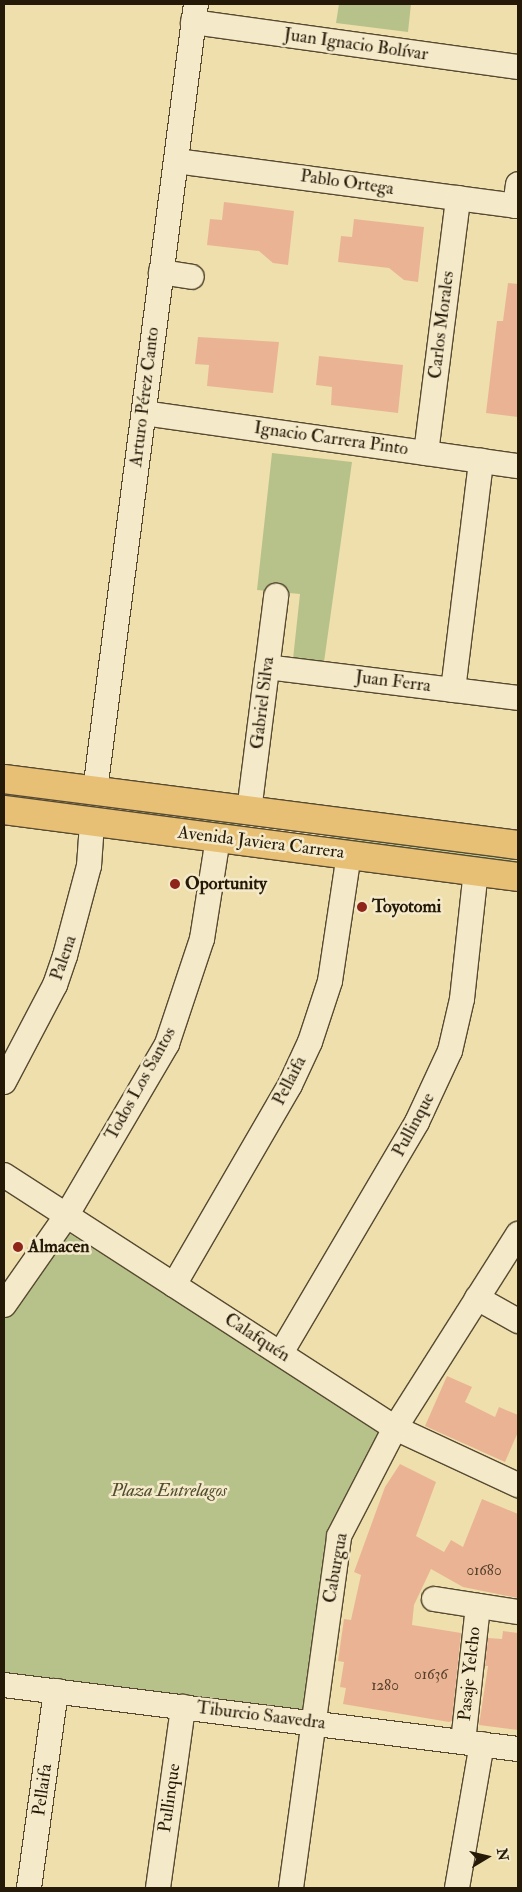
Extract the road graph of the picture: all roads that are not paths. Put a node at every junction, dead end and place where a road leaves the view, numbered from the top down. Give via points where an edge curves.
1 (195, 13) edge
2 (518, 67) edge
3 (176, 161) junction
4 (458, 198) junction
5 (517, 199) edge
6 (161, 272) junction
7 (192, 277) dead end
8 (144, 412) junction
9 (426, 453) junction
10 (481, 460) junction
11 (518, 466) edge
12 (276, 596) dead end
13 (267, 667) junction
14 (453, 690) junction
15 (518, 698) edge
16 (4, 780) edge
17 (94, 791) junction
18 (4, 810) edge
19 (250, 811) junction
20 (63, 819) junction
21 (92, 823) junction
22 (218, 838) junction
23 (263, 843) junction
24 (518, 845) edge
25 (349, 854) junction
26 (476, 871) junction
27 (518, 877) edge
28 (4, 1082) edge
29 (4, 1176) edge
30 (65, 1218) junction
31 (518, 1234) edge
32 (174, 1285) junction
33 (477, 1298) junction
34 (4, 1304) edge
35 (518, 1321) edge
36 (281, 1353) junction
37 (395, 1428) junction
38 (518, 1485) edge
39 (434, 1599) dead end
40 (478, 1606) junction
41 (518, 1612) edge
42 (4, 1685) edge
43 (56, 1691) junction
44 (183, 1707) junction
45 (314, 1723) junction
46 (472, 1743) junction
47 (518, 1750) edge
48 (29, 1888) edge
49 (158, 1888) edge
50 (291, 1888) edge
51 (457, 1888) edge

1 - 2 street, Juan Ignacio Bolívar
1 - 3 street, Arturo Pérez Canto
3 - 4 street, Pablo Ortega
3 - 6 street, Arturo Pérez Canto
4 - 5 street, Pablo Ortega
4 - 9 street, Carlos Morales
6 - 7 street
6 - 8 street, Arturo Pérez Canto
8 - 9 street, Ignacio Carrera Pinto
8 - 17 street, Arturo Pérez Canto
9 - 10 street, Ignacio Carrera Pinto
10 - 11 street, Ignacio Carrera Pinto
10 - 14 street
12 - 13 street, Gabriel Silva
13 - 14 street, Juan Ferra
13 - 19 street, Gabriel Silva
14 - 15 street, Juan Ferra
16 - 17 main road, Avenida Javiera Carrera
17 - 19 main road, Avenida Javiera Carrera
17 - 20 main road
18 - 20 main road, Avenida Javiera Carrera
19 - 23 main road
19 - 24 main road, Avenida Javiera Carrera
20 - 21 main road, Avenida Javiera Carrera
21 - 22 main road, Avenida Javiera Carrera
21 - 28 street, Palena via 88,866 65,956 55,985
22 - 23 main road, Avenida Javiera Carrera
22 - 30 street, Todos Los Santos via 202,939 167,1044
23 - 25 main road, Avenida Javiera Carrera
25 - 26 main road, Avenida Javiera Carrera
25 - 32 street, Pellaifa via 330,981 310,1042 290,1085
26 - 27 main road, Avenida Javiera Carrera
26 - 36 street, Pullinque via 462,999 450,1051 418,1122
29 - 30 street, Calafquén
30 - 32 street, Calafquén
30 - 34 street, Todos Los Santos
31 - 33 street, Caburgua
32 - 36 street, Calafquén
33 - 35 street
33 - 37 street, Caburgua
36 - 37 street, Calafquén
37 - 38 street, Calafquén
37 - 45 street, Caburgua via 338,1536
39 - 40 street, Pasaje Yelcho
40 - 41 street, Pasaje Yelcho
40 - 46 street, Pasaje Yelcho
42 - 43 street, Tiburcio Saavedra
43 - 44 street, Tiburcio Saavedra
43 - 48 street, Pellaifa
44 - 45 street, Tiburcio Saavedra
44 - 49 street, Pullinque
45 - 46 street, Tiburcio Saavedra
45 - 50 street, Caburgua
46 - 47 street, Tiburcio Saavedra
46 - 51 street, Pasaje Yelcho

